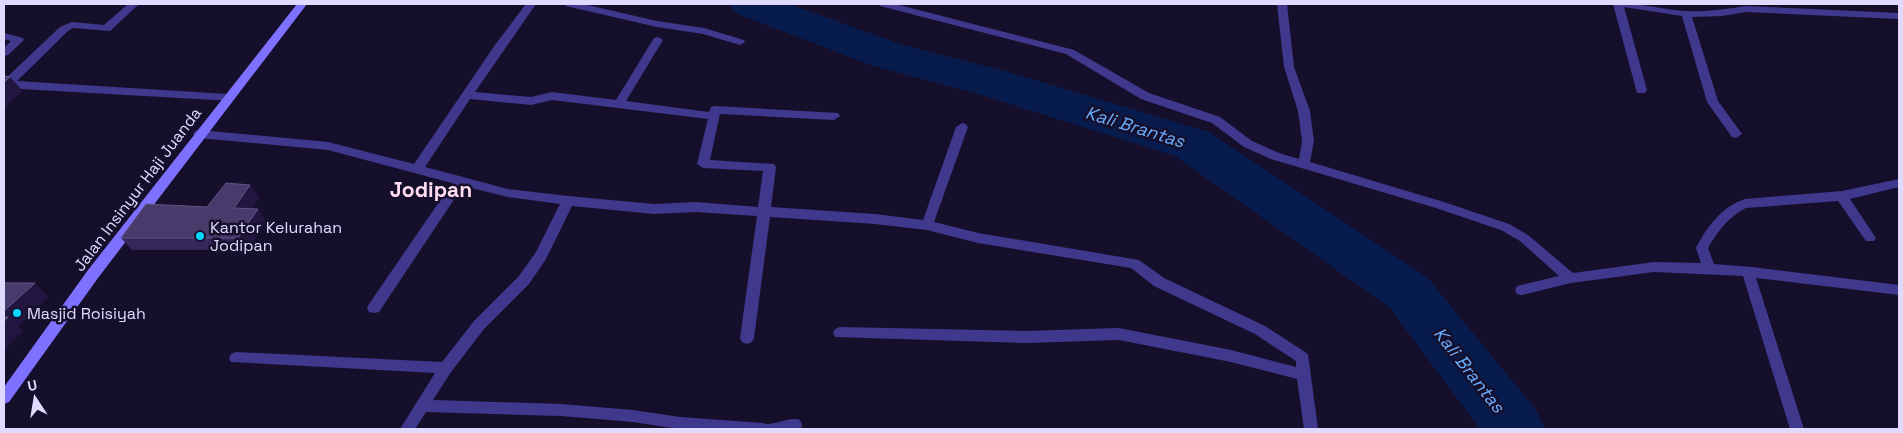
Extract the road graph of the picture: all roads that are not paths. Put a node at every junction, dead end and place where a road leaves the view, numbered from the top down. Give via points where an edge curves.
1 (134, 4) edge
2 (302, 4) edge
3 (531, 4) edge
4 (570, 4) edge
5 (884, 4) edge
6 (1282, 4) edge
7 (1618, 4) edge
8 (1625, 4) edge
9 (1686, 14) junction
10 (1899, 16) edge
11 (4, 36) edge
12 (658, 40) dead end
13 (740, 42) dead end
14 (4, 54) edge
15 (6, 84) edge
16 (1641, 90) dead end
17 (467, 95) junction
18 (228, 98) junction
19 (620, 104) junction
20 (714, 116) junction
21 (834, 116) dead end
22 (962, 126) dead end
23 (200, 134) junction
24 (1736, 134) dead end
25 (1304, 164) junction
26 (418, 168) junction
27 (460, 180) junction
28 (1899, 183) edge
29 (1842, 197) junction
30 (568, 201) junction
31 (762, 211) junction
32 (927, 225) junction
33 (1870, 238) dead end
34 (1709, 268) junction
35 (1748, 272) junction
36 (1570, 278) junction
37 (1522, 290) dead end
38 (1899, 290) edge
39 (374, 308) dead end
40 (840, 333) dead end
41 (747, 338) dead end
42 (236, 358) dead end
43 (446, 368) junction
44 (1303, 375) junction
45 (5, 394) edge
46 (422, 406) junction
47 (407, 429) edge
48 (763, 429) edge
49 (774, 429) edge
50 (794, 429) edge
51 (1311, 429) edge
52 (1797, 429) edge

1 - 15 street via 106,29 72,25 64,29
2 - 18 main road, Jalan Insinyur Haji Juanda
3 - 17 street
4 - 13 street via 704,31
5 - 25 street via 1070,52 1145,96 1216,120 1248,144
6 - 25 street via 1290,67 1304,111 1308,141
7 - 16 street
8 - 9 street
9 - 10 street via 1722,14 1746,9
9 - 24 street via 1713,102
11 - 14 street via 19,40
12 - 19 street
15 - 18 street
17 - 19 street via 530,101 552,96
17 - 26 street
18 - 23 main road, Jalan Insinyur Haji Juanda
19 - 20 street
20 - 21 street via 715,110
20 - 31 street via 703,164 770,167
22 - 32 street
23 - 26 street via 328,146
23 - 45 main road, Jalan Insinyur Haji Juanda
25 - 36 street via 1505,227 1524,238
26 - 27 street
27 - 30 street via 508,193
27 - 39 street
28 - 29 street
29 - 33 street
29 - 34 street via 1735,207 1704,243 1702,248
30 - 31 street via 654,209 696,207
30 - 43 street via 541,255 524,280 479,325
31 - 32 street
31 - 41 street
32 - 44 street via 978,238 1134,264 1159,282 1260,330 1303,358
34 - 35 street
34 - 36 street via 1654,268
35 - 38 street
35 - 52 street
36 - 37 street
40 - 44 street via 1027,337 1119,334 1231,356
42 - 43 street
43 - 46 street
44 - 51 street
46 - 47 street
46 - 48 street via 570,411
49 - 50 street via 794,425

